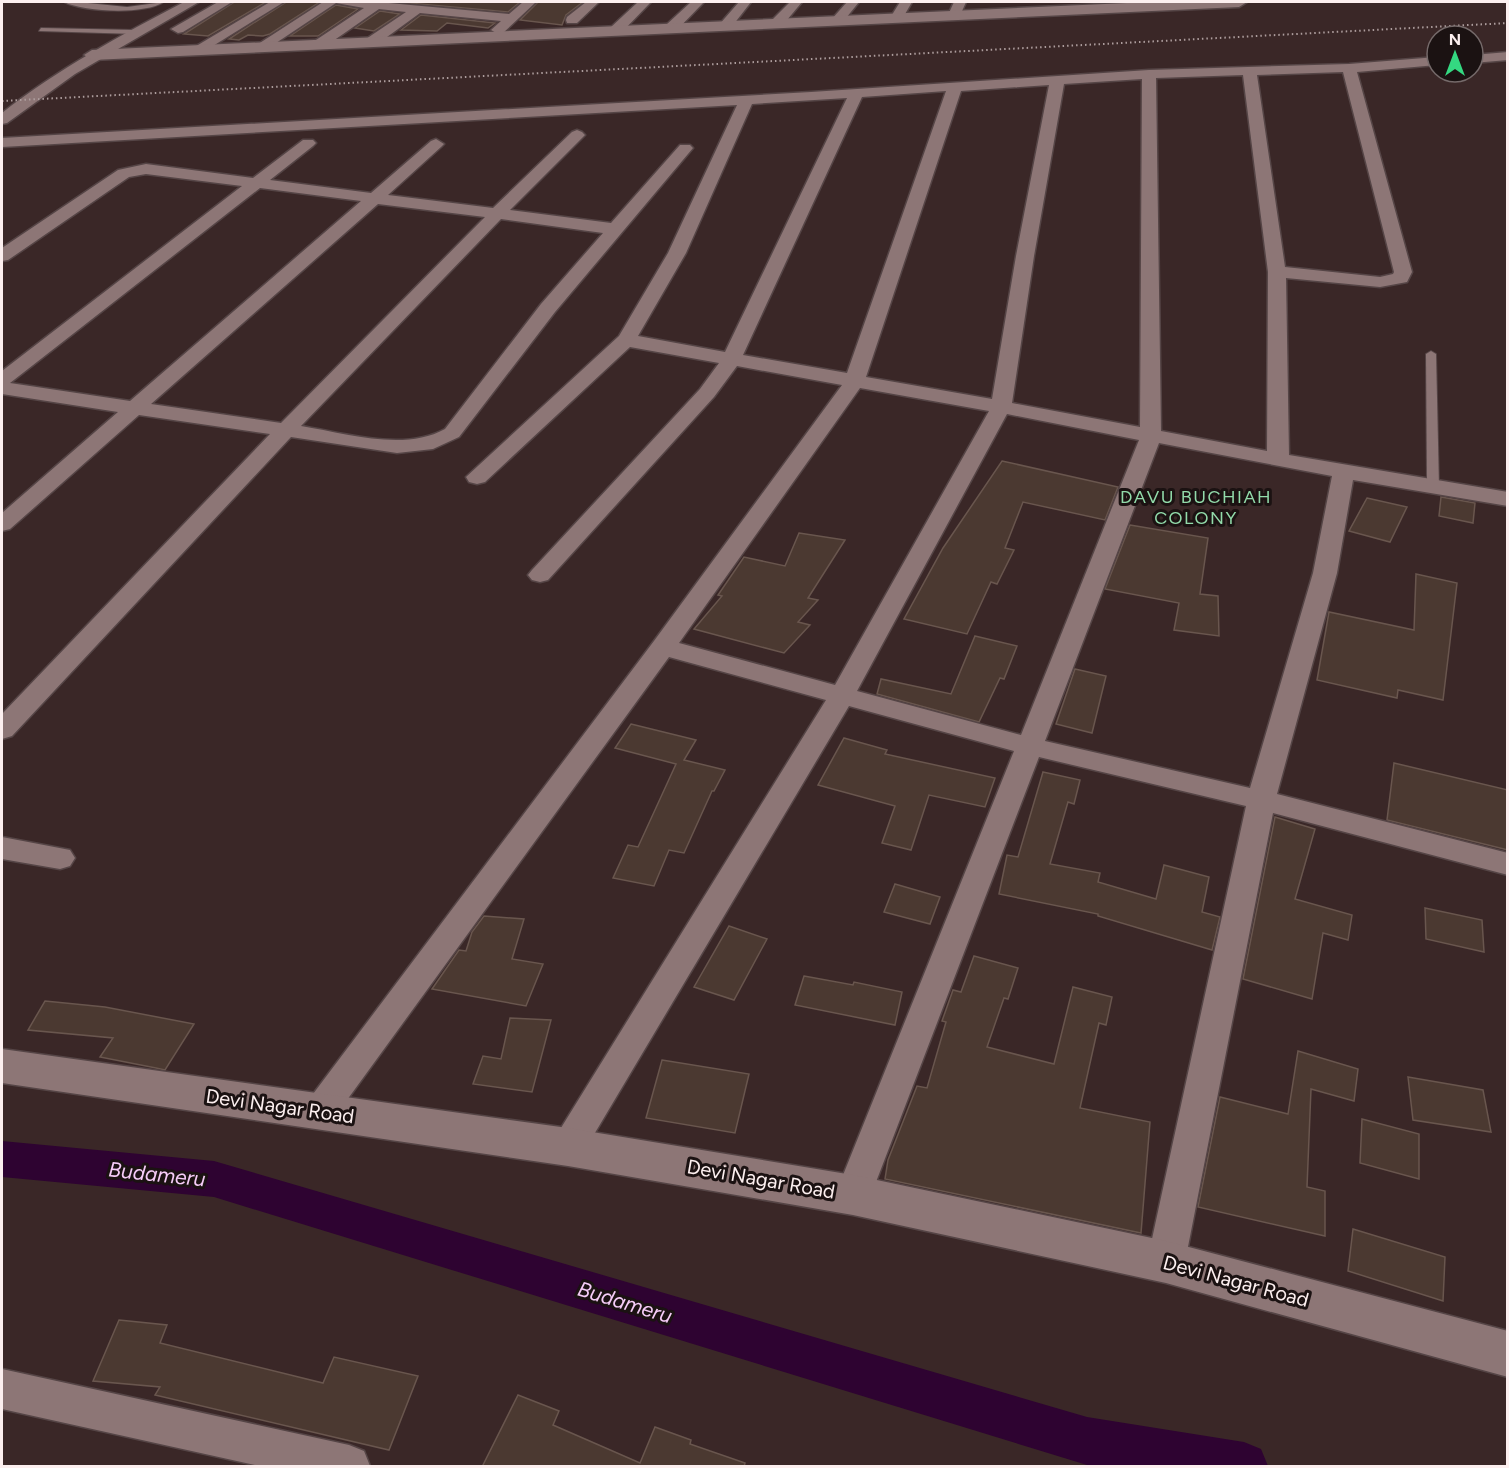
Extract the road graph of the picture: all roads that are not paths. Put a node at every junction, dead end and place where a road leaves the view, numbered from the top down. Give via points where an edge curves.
1 (67, 2) edge
2 (161, 2) edge
3 (193, 2) edge
4 (226, 2) edge
5 (278, 2) edge
6 (331, 2) edge
7 (342, 2) edge
8 (526, 2) edge
9 (593, 2) edge
10 (645, 2) edge
11 (698, 2) edge
12 (745, 2) edge
13 (796, 2) edge
14 (853, 2) edge
15 (906, 2) edge
16 (1210, 2) edge
17 (1239, 2) edge
18 (87, 3) edge
19 (1153, 4) edge
20 (377, 5) junction
21 (957, 8) edge
22 (418, 9) junction
23 (511, 18) junction
24 (896, 18) junction
25 (572, 20) dead end
26 (837, 20) junction
27 (777, 23) junction
28 (725, 26) junction
29 (671, 28) junction
30 (40, 30) dead end
31 (615, 31) junction
32 (136, 32) junction
33 (490, 37) junction
34 (371, 42) junction
35 (318, 45) junction
36 (259, 48) junction
37 (195, 51) junction
38 (135, 53) junction
39 (92, 56) junction
40 (1508, 56) edge
41 (1485, 58) edge
42 (1425, 62) edge
43 (1348, 68) junction
44 (1249, 70) junction
45 (1149, 74) junction
46 (1057, 81) junction
47 (955, 87) junction
48 (857, 93) junction
49 (746, 100) junction
50 (2, 120) edge
51 (577, 135) dead end
52 (2, 142) edge
53 (308, 143) dead end
54 (436, 144) dead end
55 (685, 148) dead end
56 (254, 184) junction
57 (372, 199) junction
58 (495, 215) junction
59 (616, 229) junction
60 (2, 256) edge
61 (1277, 272) junction
62 (626, 340) junction
63 (1431, 354) dead end
64 (731, 360) junction
65 (2, 380) edge
66 (854, 382) junction
67 (2, 388) edge
68 (1001, 407) junction
69 (134, 409) junction
70 (284, 431) junction
71 (1151, 437) junction
72 (1278, 460) junction
73 (1344, 472) junction
74 (477, 477) dead end
75 (1432, 487) junction
76 (1508, 499) edge
77 (2, 524) edge
78 (540, 575) dead end
79 (663, 647) junction
80 (842, 697) junction
81 (2, 730) edge
82 (1029, 746) junction
83 (1261, 800) junction
84 (2, 848) edge
85 (60, 858) dead end
86 (1508, 864) edge
87 (2, 1066) edge
88 (319, 1112) junction
89 (568, 1147) junction
90 (853, 1195) junction
91 (1166, 1262) junction
92 (1508, 1354) edge
93 (2, 1389) edge
94 (349, 1467) edge

1 - 18 lane
2 - 18 lane via 134,10
3 - 32 street
4 - 38 street
5 - 37 street
6 - 36 street
7 - 20 street
8 - 23 street
9 - 25 street
10 - 31 street
11 - 29 street
12 - 28 street
13 - 27 street
14 - 26 street
15 - 24 street
16 - 17 street
16 - 19 street
19 - 21 street
20 - 22 street
20 - 35 street
21 - 24 street
22 - 23 street
22 - 34 street
23 - 33 street
24 - 26 street
26 - 27 street
27 - 28 street
28 - 29 street
29 - 31 street
30 - 32 lane
31 - 33 street
32 - 39 street
33 - 34 street
34 - 35 street
35 - 36 street
36 - 37 street
37 - 38 street
38 - 39 street
39 - 50 street
40 - 41 street
42 - 43 street
43 - 44 street
43 - 61 street via 1403,272 1401,278 1380,282
44 - 45 street
44 - 61 street
45 - 46 street
45 - 71 street
46 - 47 street
46 - 68 street
47 - 48 street
47 - 66 street
48 - 49 street
48 - 64 street
49 - 52 street
49 - 62 street via 692,224 645,313
51 - 58 street
53 - 56 street
54 - 57 street
55 - 59 street
56 - 57 street
56 - 60 street via 133,170
56 - 65 street
57 - 58 street
57 - 69 street
58 - 59 street
58 - 70 street
59 - 70 street via 548,308 452,433 438,442 397,447
61 - 72 street
62 - 64 street
62 - 74 street
63 - 75 lane
64 - 66 street
64 - 78 street via 707,393
66 - 68 street
66 - 79 street
67 - 69 street
68 - 71 street
68 - 80 street
69 - 70 street
69 - 77 street
70 - 81 street
71 - 72 street
71 - 82 street
72 - 73 street
73 - 75 street
73 - 83 street via 1325,573
75 - 76 street
79 - 80 street
79 - 88 street
80 - 82 street
80 - 89 street
82 - 83 street
82 - 90 street
83 - 86 street
83 - 91 street
84 - 85 street
87 - 88 street, Devi Nagar Road
88 - 89 street, Devi Nagar Road
89 - 90 street, Devi Nagar Road
90 - 91 street, Devi Nagar Road
91 - 92 street, Devi Nagar Road
93 - 94 street

